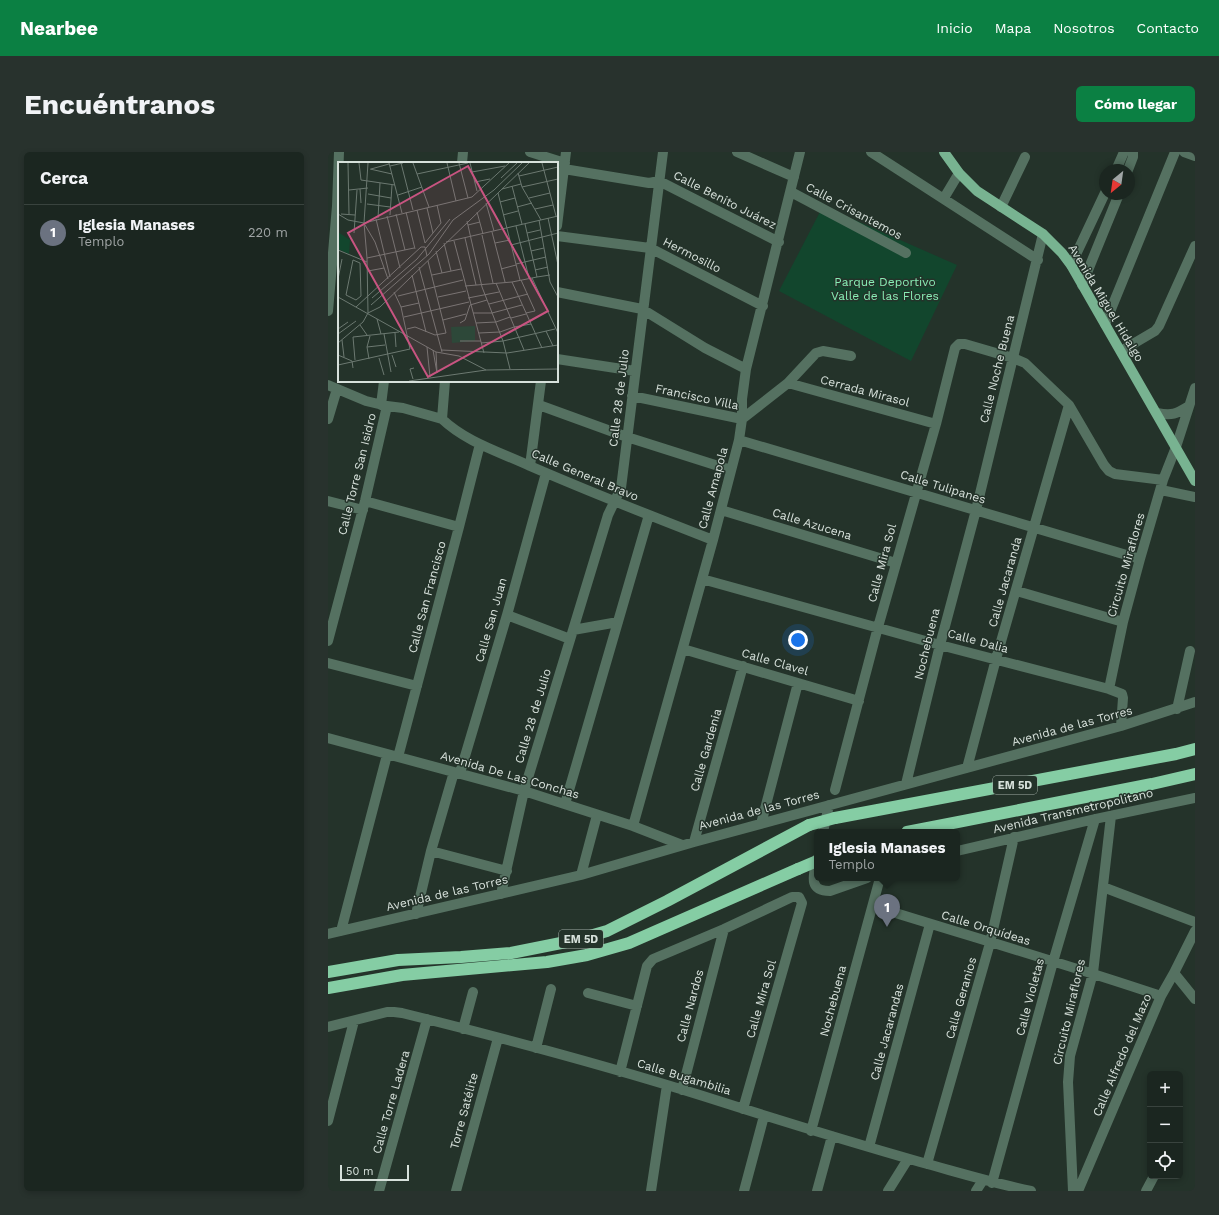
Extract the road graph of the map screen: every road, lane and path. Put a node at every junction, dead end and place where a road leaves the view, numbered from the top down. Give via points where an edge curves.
1 (339, 152) edge
2 (463, 152) edge
3 (530, 152) edge
4 (566, 152) edge
5 (663, 152) edge
6 (737, 152) edge
7 (800, 152) edge
8 (871, 152) edge
9 (944, 152) edge
10 (1124, 152) edge
11 (1133, 152) edge
12 (1175, 152) edge
13 (1184, 152) edge
14 (1195, 156) edge
15 (1026, 157) dead end
16 (339, 162) edge
17 (462, 162) edge
18 (555, 162) edge
19 (558, 163) edge
20 (1119, 164) edge
21 (1130, 164) edge
22 (565, 166) junction
23 (959, 173) junction
24 (794, 177) junction
25 (338, 179) edge
26 (659, 181) junction
27 (791, 192) junction
28 (944, 198) junction
29 (1101, 200) edge
30 (1117, 200) edge
31 (1001, 207) junction
32 (558, 218) edge
33 (1043, 234) junction
34 (558, 236) edge
35 (779, 242) junction
36 (1195, 246) edge
37 (650, 248) junction
38 (906, 253) dead end
39 (1038, 260) junction
40 (1071, 265) junction
41 (1082, 285) junction
42 (558, 292) edge
43 (763, 306) junction
44 (642, 309) junction
45 (328, 311) edge
46 (1105, 324) junction
47 (1121, 351) junction
48 (851, 356) dead end
49 (1013, 358) junction
50 (558, 359) edge
51 (746, 369) junction
52 (635, 370) junction
53 (384, 382) edge
54 (445, 382) edge
55 (541, 382) edge
56 (788, 383) junction
57 (332, 387) edge
58 (1195, 388) edge
59 (632, 396) junction
60 (539, 405) junction
61 (1069, 405) junction
62 (384, 406) junction
63 (1189, 406) junction
64 (1157, 413) junction
65 (328, 419) edge
66 (442, 419) junction
67 (742, 419) junction
68 (936, 424) junction
69 (627, 437) junction
70 (739, 440) junction
71 (480, 444) junction
72 (1176, 447) junction
73 (530, 466) junction
74 (731, 470) junction
75 (546, 473) junction
76 (1195, 480) edge
77 (1162, 485) junction
78 (916, 492) junction
79 (1195, 497) edge
80 (328, 501) edge
81 (614, 502) junction
82 (364, 506) junction
83 (721, 510) junction
84 (976, 510) junction
85 (649, 515) junction
86 (459, 527) junction
87 (1035, 528) junction
88 (713, 540) junction
89 (1140, 559) junction
90 (896, 563) junction
91 (702, 580) junction
92 (1017, 591) junction
93 (507, 615) junction
94 (618, 622) junction
95 (1123, 622) junction
96 (878, 627) junction
97 (330, 629) edge
98 (572, 635) junction
99 (328, 641) edge
100 (940, 645) junction
101 (683, 649) junction
102 (1190, 650) dead end
103 (996, 660) junction
104 (328, 663) edge
105 (743, 666) junction
106 (798, 683) junction
107 (417, 686) junction
108 (1109, 689) junction
109 (859, 701) junction
110 (1195, 702) edge
111 (1177, 709) junction
112 (1121, 726) junction
113 (328, 738) edge
114 (1195, 749) edge
115 (387, 755) junction
116 (398, 757) junction
117 (967, 768) junction
118 (457, 773) junction
119 (1195, 774) edge
120 (906, 784) junction
121 (836, 790) dead end
122 (524, 791) junction
123 (1195, 798) edge
124 (565, 804) junction
125 (829, 805) junction
126 (597, 814) junction
127 (1111, 816) junction
128 (1095, 819) junction
129 (761, 824) junction
130 (633, 826) junction
131 (824, 829) edge
132 (922, 829) edge
133 (1014, 837) junction
134 (694, 842) junction
135 (682, 845) junction
136 (960, 850) edge
137 (431, 851) junction
138 (814, 861) edge
139 (507, 871) junction
140 (814, 874) edge
141 (581, 875) junction
142 (858, 881) edge
143 (879, 881) edge
144 (1103, 887) junction
145 (501, 894) junction
146 (873, 906) junction
147 (416, 914) junction
148 (1195, 922) edge
149 (930, 924) junction
150 (724, 929) junction
151 (341, 930) junction
152 (1195, 931) edge
153 (328, 934) edge
154 (990, 943) junction
155 (1053, 962) junction
156 (328, 972) edge
157 (1094, 973) junction
158 (1174, 973) junction
159 (328, 988) edge
160 (551, 989) dead end
161 (473, 992) dead end
162 (588, 993) dead end
163 (1161, 996) junction
164 (1195, 999) edge
165 (636, 1006) junction
166 (427, 1019) junction
167 (354, 1021) junction
168 (328, 1027) edge
169 (463, 1028) junction
170 (498, 1038) junction
171 (536, 1048) junction
172 (620, 1072) junction
173 (333, 1080) edge
174 (667, 1086) junction
175 (682, 1090) junction
176 (743, 1109) junction
177 (764, 1116) junction
178 (328, 1120) edge
179 (811, 1131) junction
180 (832, 1136) junction
181 (869, 1147) junction
182 (908, 1159) junction
183 (927, 1164) junction
184 (1152, 1179) edge
185 (988, 1182) junction
186 (379, 1191) edge
187 (456, 1191) edge
188 (651, 1191) edge
189 (744, 1191) edge
190 (817, 1191) edge
191 (888, 1191) edge
192 (976, 1191) edge
193 (1031, 1191) edge
194 (1073, 1191) edge
195 (1078, 1191) edge
196 (1146, 1191) edge

1 - 16 street
2 - 17 street
3 - 18 street, Calle Benito Juárez
4 - 22 street
5 - 26 street, Calle 28 de Julio
6 - 24 street
7 - 24 street, Calle Amapola
8 - 28 street
9 - 23 main road, Avenida Miguel Hidalgo
10 - 20 street
11 - 21 street
12 - 46 street
13 - 14 street
15 - 31 street
19 - 22 street, Calle Benito Juárez
22 - 26 street, Calle Benito Juárez via 649,183
22 - 32 street
23 - 28 street
23 - 31 main road, Avenida Miguel Hidalgo via 977,191
24 - 27 street, Calle Amapola
25 - 45 street
26 - 35 street, Calle Benito Juárez
26 - 37 street, Calle 28 de Julio
27 - 35 street, Calle Amapola
27 - 38 street, Calle Crisantemos
28 - 39 street
29 - 40 street
30 - 41 street
31 - 33 main road, Avenida Miguel Hidalgo
33 - 39 street, Calle Noche Buena
33 - 40 main road, Avenida Miguel Hidalgo
34 - 37 street, Hermosillo
35 - 43 street, Calle Amapola
36 - 47 street via 1158,326
37 - 43 street, Hermosillo
37 - 44 street, Calle 28 de Julio
39 - 49 street, Calle Noche Buena
40 - 41 main road, Avenida Miguel Hidalgo
41 - 46 main road, Avenida Miguel Hidalgo
42 - 44 street
43 - 51 street, Calle Amapola
44 - 51 street via 705,348
44 - 52 street, Calle 28 de Julio
46 - 47 main road, Avenida Miguel Hidalgo
47 - 64 main road, Avenida Miguel Hidalgo
48 - 56 street, Francisco Villa via 823,351 816,353
49 - 61 street via 1025,363
49 - 68 street, Calle Mira Sol via 959,344 955,348
49 - 84 street, Calle Noche Buena
50 - 52 street
51 - 67 street, Calle Amapola
52 - 59 street, Calle 28 de Julio
53 - 62 street, Calle Torre San Isidro
54 - 66 street
55 - 60 street
56 - 67 street, Francisco Villa
56 - 68 street, Cerrada Mirasol
57 - 62 street
57 - 65 street
58 - 63 street, Circuito Miraflores
59 - 67 street, Francisco Villa
59 - 69 street, Calle 28 de Julio
60 - 69 street
60 - 73 street
61 - 77 street via 1109,471
61 - 87 street, Calle Jacaranda
62 - 66 street via 403,408
62 - 82 street, Calle Torre San Isidro
63 - 64 street via 1174,415
63 - 72 street, Circuito Miraflores
64 - 72 main road, Avenida Miguel Hidalgo
66 - 71 street, Calle General Bravo
67 - 70 street, Calle Amapola
68 - 78 street, Calle Mira Sol
69 - 74 street
69 - 81 street, Calle 28 de Julio via 621,488
70 - 74 street, Calle Amapola
70 - 78 street, Calle Tulipanes
71 - 73 street, Calle General Bravo
71 - 86 street, Calle San Francisco
72 - 76 main road, Avenida Miguel Hidalgo
72 - 77 street, Circuito Miraflores
73 - 75 street, Calle General Bravo
74 - 83 street, Calle Amapola
75 - 81 street, Calle General Bravo
75 - 93 street, Calle San Juan
77 - 79 street
77 - 89 street, Circuito Miraflores
78 - 84 street, Calle Tulipanes
78 - 90 street, Calle Mira Sol
80 - 82 street
81 - 85 street, Calle General Bravo
81 - 98 street, Calle 28 de Julio
82 - 86 street
82 - 97 street, Calle Torre San Isidro
83 - 88 street, Calle Amapola
83 - 90 street, Calle Azucena
84 - 87 street, Calle Tulipanes
84 - 100 street, Nochebuena
85 - 88 street, Calle General Bravo
85 - 94 street
86 - 107 street, Calle San Francisco
87 - 89 street, Calle Tulipanes
87 - 92 street, Calle Jacaranda
88 - 91 street, Calle Amapola
89 - 95 street, Circuito Miraflores
90 - 96 street, Calle Mira Sol
91 - 96 street, Calle Dalia
91 - 101 street, Calle Amapola
92 - 95 street
92 - 103 street, Calle Jacaranda
93 - 98 street
93 - 118 street, Calle San Juan
94 - 98 street
94 - 124 street
95 - 108 street, Circuito Miraflores
96 - 100 street, Calle Dalia
96 - 109 street, Calle Mira Sol
97 - 99 street, Calle Torre San Isidro
98 - 122 street, Calle 28 de Julio
100 - 103 street, Calle Dalia
100 - 120 street, Nochebuena
101 - 105 street, Calle Clavel
101 - 130 street, Calle Amapola
102 - 111 street
103 - 108 street, Calle Dalia
103 - 117 street, Calle Jacaranda
104 - 107 street
105 - 106 street, Calle Clavel
105 - 134 street, Calle Gardenia
106 - 109 street, Calle Clavel
106 - 129 street
107 - 116 street, Calle San Francisco
108 - 112 street via 1122,694
109 - 121 street, Calle Mira Sol
110 - 111 street, Avenida de las Torres
111 - 112 street, Avenida de las Torres
112 - 117 street, Avenida de las Torres
113 - 115 street, Avenida De Las Conchas
114 - 156 highway, EM 5D, bridge via 809,825 667,902 607,930 576,940 511,953 398,960
115 - 116 street, Avenida De Las Conchas
115 - 151 street
116 - 118 street, Avenida De Las Conchas
117 - 120 street, Avenida de las Torres
118 - 122 street, Avenida De Las Conchas
118 - 137 street, Calle San Juan
119 - 132 highway, EM 5D
120 - 125 street, Avenida de las Torres
122 - 124 street, Avenida De Las Conchas
122 - 139 street, Calle 28 de Julio
123 - 127 street, Avenida Transmetropolitano
124 - 126 street, Avenida De Las Conchas
125 - 129 street, Avenida de las Torres
125 - 131 street
126 - 130 street, Avenida De Las Conchas
126 - 141 street
127 - 128 street, Avenida Transmetropolitano
127 - 144 street, Circuito Miraflores
128 - 133 street, Avenida Transmetropolitano
128 - 155 street, Calle Violetas
129 - 134 street, Avenida de las Torres
130 - 135 street, Avenida De Las Conchas
133 - 136 street, Avenida Transmetropolitano
133 - 154 street, Calle Geranios
134 - 135 street, Avenida de las Torres
135 - 141 street, Avenida de las Torres
137 - 139 street
137 - 147 street, Calle San Juan
138 - 159 highway, EM 5D, bridge via 629,943 587,956 402,975
139 - 145 street, Calle 28 de Julio
140 - 142 street via 814,884 824,891
141 - 145 street, Avenida de las Torres
143 - 146 street, Nochebuena
144 - 148 street
144 - 157 street, Circuito Miraflores
145 - 147 street, Avenida de las Torres
146 - 149 street, Calle Orquídeas
146 - 179 street, Nochebuena
147 - 151 street, Avenida de las Torres
149 - 154 street, Calle Orquídeas
149 - 181 street, Calle Jacarandas
150 - 165 street via 653,959 647,966
150 - 175 street, Calle Nardos
150 - 176 street, Calle Mira Sol via 792,897 799,897 802,903
151 - 153 street, Avenida de las Torres
152 - 158 street, Calle Alfredo del Mazo
154 - 155 street, Calle Orquídeas
154 - 183 street, Calle Geranios
155 - 157 street, Calle Orquídeas
155 - 185 street, Calle Violetas
157 - 163 street, Calle Orquídeas
157 - 194 street, Circuito Miraflores via 1070,1056 1068,1082
158 - 163 street, Calle Alfredo del Mazo
158 - 164 street
160 - 171 street
161 - 169 street
162 - 165 street
163 - 195 street, Calle Alfredo del Mazo
165 - 172 street
166 - 167 street, Calle Bugambilia via 394,1012
166 - 169 street, Calle Bugambilia
166 - 186 street, Calle Torre Ladera
167 - 168 street, Calle Bugambilia
167 - 173 street
169 - 170 street, Calle Bugambilia
170 - 171 street, Calle Bugambilia
170 - 187 street, Torre Satélite
171 - 172 street, Calle Bugambilia
172 - 174 street, Calle Bugambilia
173 - 178 street
174 - 175 street, Calle Bugambilia
174 - 188 street
175 - 176 street, Calle Bugambilia
176 - 177 street, Calle Bugambilia
177 - 179 street, Calle Bugambilia
177 - 189 street
179 - 180 street, Calle Bugambilia
180 - 181 street, Calle Bugambilia
180 - 190 street
181 - 182 street, Calle Bugambilia
182 - 183 street, Calle Bugambilia
182 - 191 street
183 - 185 street, Calle Bugambilia
184 - 196 street
185 - 192 street, Calle Violetas
185 - 193 street, Calle Bugambilia

